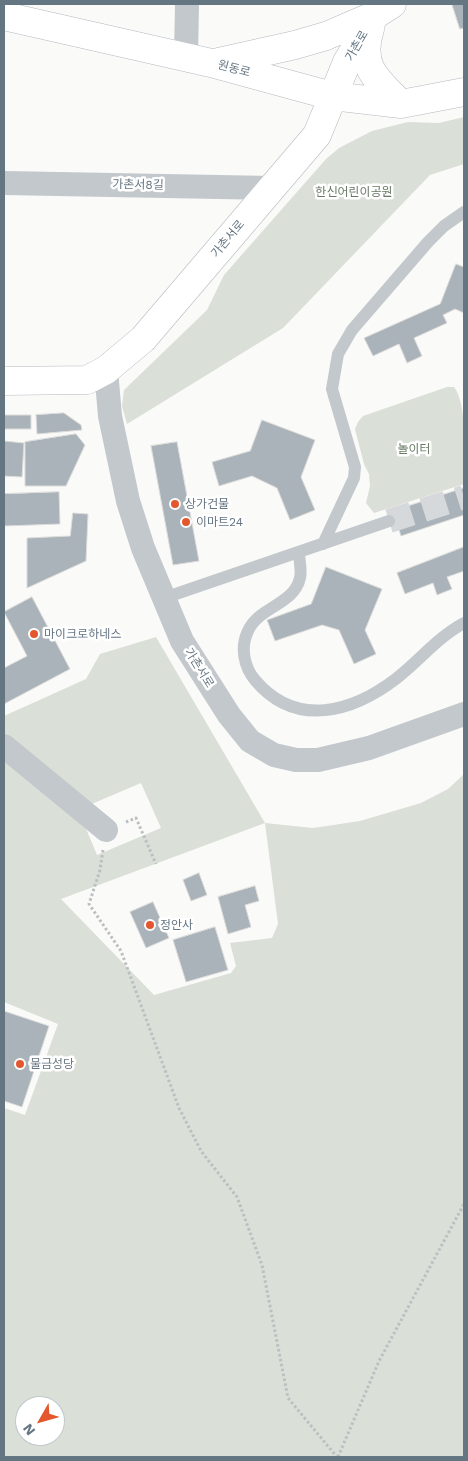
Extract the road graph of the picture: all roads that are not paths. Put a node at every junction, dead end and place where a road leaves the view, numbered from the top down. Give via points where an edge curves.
1 (187, 4) edge
2 (383, 9) edge
3 (4, 16) edge
4 (199, 60) junction
5 (464, 92) edge
6 (332, 96) junction
7 (401, 104) junction
8 (4, 183) edge
9 (272, 188) junction
10 (464, 212) edge
11 (106, 370) junction
12 (4, 381) edge
13 (389, 521) tunnel mouth
14 (323, 544) junction
15 (299, 552) junction
16 (164, 598) junction
17 (464, 623) edge
18 (464, 714) edge
19 (4, 746) edge
20 (106, 830) road end

1 - 4 street
2 - 4 street via 326,36 295,45
2 - 6 street, 가촌로 via 347,62
2 - 7 street via 366,41 366,54 369,67 380,84
3 - 4 street, 원동로
4 - 6 street, 원동로
5 - 7 street, 원동로
6 - 7 street, 원동로
6 - 9 street, 가촌서로 via 317,135
8 - 9 street, 가촌서8길
9 - 11 street, 가촌서로 via 152,330
10 - 14 lane via 428,242 352,330 338,354 332,389 355,467 354,478
11 - 12 street, 가촌서로 via 87,380
11 - 16 street, 가촌서로 via 108,405 128,501
13 - 14 lane
14 - 15 lane
15 - 16 lane
15 - 17 lane via 299,582 289,596 252,623 244,649 247,669 252,676 272,698 287,707 315,711 356,701 397,678 434,644
16 - 18 street, 가촌서로 via 182,641 229,715 250,741 274,754 296,760 342,755
19 - 20 street

